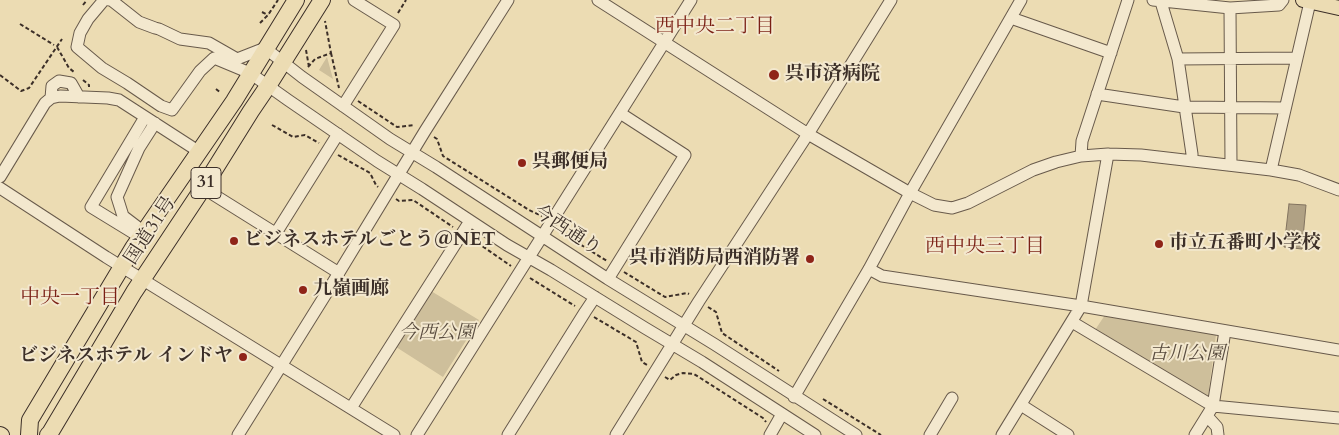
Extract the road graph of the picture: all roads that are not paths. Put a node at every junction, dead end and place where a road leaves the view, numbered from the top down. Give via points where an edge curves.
1 (104, 0) edge
2 (109, 0) edge
3 (296, 0) edge
4 (322, 0) edge
5 (354, 0) edge
6 (508, 0) edge
7 (598, 0) edge
8 (691, 0) edge
9 (891, 0) edge
10 (1021, 0) edge
11 (1128, 0) edge
12 (1282, 0) edge
13 (1157, 1) edge
14 (1307, 1) edge
15 (1230, 8) junction
16 (1339, 8) edge
17 (1011, 18) junction
18 (664, 43) junction
19 (265, 48) junction
20 (1111, 53) junction
21 (1230, 58) junction
22 (1297, 58) junction
23 (1178, 59) junction
24 (283, 62) junction
25 (250, 74) junction
26 (268, 86) junction
27 (1097, 94) junction
28 (343, 106) junction
29 (1184, 106) junction
30 (1231, 108) junction
31 (1285, 108) junction
32 (620, 113) junction
33 (150, 120) junction
34 (338, 134) junction
35 (808, 134) junction
36 (198, 151) junction
37 (413, 153) junction
38 (1108, 154) junction
39 (1081, 156) junction
40 (1192, 161) junction
41 (1231, 165) junction
42 (1270, 170) junction
43 (399, 174) junction
44 (0, 177) edge
45 (0, 188) edge
46 (204, 188) junction
47 (1339, 190) edge
48 (910, 193) junction
49 (470, 221) junction
50 (276, 233) junction
51 (142, 234) junction
52 (542, 236) junction
53 (529, 257) junction
54 (122, 267) junction
55 (869, 269) junction
56 (339, 273) junction
57 (143, 279) junction
58 (608, 279) junction
59 (595, 297) junction
60 (1082, 306) junction
61 (1072, 322) junction
62 (684, 326) junction
63 (1225, 331) junction
64 (672, 345) junction
65 (1339, 350) edge
66 (282, 365) junction
67 (794, 396) junction
68 (952, 398) dead end
69 (1021, 405) junction
70 (352, 408) junction
71 (1210, 411) junction
72 (782, 414) junction
73 (1339, 418) edge
74 (772, 432) edge
75 (29, 435) edge
76 (48, 435) edge
77 (238, 435) edge
78 (394, 435) edge
79 (417, 435) edge
80 (508, 435) edge
81 (616, 435) edge
82 (815, 435) edge
83 (856, 435) edge
84 (930, 435) edge
85 (1002, 435) edge
86 (1068, 435) edge
87 (1195, 435) edge
88 (1218, 435) edge

1 - 25 street via 88,19 77,46 102,68 161,106 172,110 200,71 214,58
2 - 19 street via 140,22 180,39 208,43 237,59
3 - 19 highway, 国道31号 / 31
4 - 24 highway, 国道31号 / 31
5 - 28 street via 394,25
6 - 37 street
7 - 18 street
8 - 18 street
9 - 35 street
10 - 17 street
11 - 20 street
12 - 15 street via 1279,4
13 - 15 street
13 - 23 street
14 - 16 main road
14 - 22 street
15 - 21 street
17 - 20 street
17 - 48 street
18 - 32 street
18 - 35 street
19 - 24 street, 今西通り
19 - 25 highway, 国道31号 / 31
20 - 27 street
21 - 22 street
21 - 23 street
21 - 30 street
22 - 31 street
23 - 29 street
24 - 26 highway, 国道31号 / 31
24 - 28 street, 今西通り
25 - 26 street
25 - 36 highway, 国道31号 / 31
26 - 34 street
26 - 46 highway, 国道31号 / 31
27 - 29 street
27 - 39 street via 1082,141
28 - 37 street, 今西通り
29 - 30 street
29 - 40 street
30 - 31 street
30 - 41 street
31 - 42 street
32 - 52 street
32 - 58 street via 685,155
33 - 36 street
33 - 44 street via 119,100 51,98 44,103
33 - 51 street via 117,197 123,216
33 - 51 street via 91,206
34 - 43 street
34 - 50 street
35 - 48 street
35 - 62 street
36 - 51 highway, 国道31号 / 31
37 - 43 street
37 - 52 street, 今西通り
38 - 39 street
38 - 40 street
38 - 60 street
39 - 48 street via 1033,170 952,208 934,205
40 - 41 street
41 - 42 street
42 - 47 street via 1299,175
43 - 49 street
43 - 56 street
45 - 54 street via 87,241
46 - 50 street
46 - 57 highway, 国道31号 / 31
48 - 55 street
49 - 53 street
49 - 70 street
50 - 56 street
51 - 54 highway, 国道31号 / 31
52 - 53 street
52 - 58 street, 今西通り
53 - 59 street
53 - 79 street
54 - 57 street
54 - 75 highway, 国道31号 / 31 via 30,420
55 - 60 street via 882,276
55 - 67 street
56 - 66 street
57 - 66 street
57 - 76 highway, 国道31号 / 31
58 - 62 street, 今西通り
59 - 64 street
59 - 80 street
60 - 61 street
60 - 63 street
61 - 69 street
61 - 71 street
62 - 64 street
62 - 67 street, 今西通り
63 - 65 street
63 - 71 street
64 - 72 street
64 - 81 street
66 - 70 street
66 - 77 street
67 - 83 street, 今西通り
68 - 84 street
69 - 85 street
69 - 86 street
70 - 78 street
71 - 73 street
71 - 87 street
71 - 88 street
72 - 74 street
72 - 82 street

